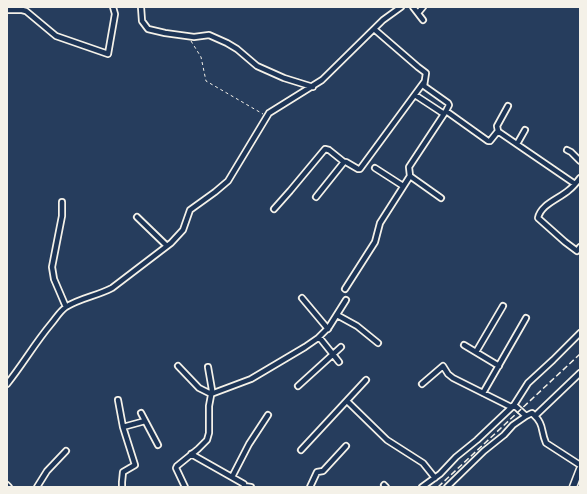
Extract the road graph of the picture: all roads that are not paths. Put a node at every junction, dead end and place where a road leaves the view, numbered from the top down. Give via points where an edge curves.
1 (113, 7) edge
2 (142, 7) edge
3 (400, 7) edge
4 (413, 7) edge
5 (423, 7) edge
6 (7, 10) edge
7 (418, 13) junction
8 (423, 20) dead end
9 (374, 29) junction
10 (424, 82) junction
11 (313, 87) junction
12 (415, 95) junction
13 (508, 106) dead end
14 (445, 113) junction
15 (525, 130) dead end
16 (498, 131) junction
17 (517, 144) junction
18 (566, 150) dead end
19 (580, 161) edge
20 (344, 162) junction
21 (375, 168) dead end
22 (410, 176) junction
23 (580, 178) edge
24 (575, 184) junction
25 (404, 186) junction
26 (316, 197) dead end
27 (441, 198) dead end
28 (62, 202) dead end
29 (274, 209) dead end
30 (137, 217) dead end
31 (167, 246) junction
32 (580, 247) edge
33 (345, 289) dead end
34 (302, 298) dead end
35 (346, 300) dead end
36 (503, 306) dead end
37 (66, 307) junction
38 (338, 315) junction
39 (526, 318) dead end
40 (328, 328) junction
41 (580, 334) edge
42 (319, 338) junction
43 (378, 344) dead end
44 (464, 345) dead end
45 (341, 347) dead end
46 (476, 352) junction
47 (333, 355) junction
48 (339, 362) dead end
49 (178, 366) dead end
50 (499, 366) junction
51 (208, 367) dead end
52 (580, 373) edge
53 (366, 380) dead end
54 (7, 384) edge
55 (422, 384) dead end
56 (298, 386) dead end
57 (483, 393) junction
58 (211, 394) junction
59 (118, 400) dead end
60 (348, 401) junction
61 (513, 406) junction
62 (141, 413) dead end
63 (268, 415) dead end
64 (526, 416) junction
65 (535, 416) junction
66 (145, 421) junction
67 (123, 427) junction
68 (158, 445) dead end
69 (346, 446) dead end
70 (301, 450) dead end
71 (66, 451) dead end
72 (191, 454) junction
73 (580, 465) edge
74 (580, 469) edge
75 (232, 477) junction
76 (435, 478) junction
77 (7, 485) edge
78 (244, 486) edge
79 (9, 487) edge
80 (37, 487) edge
81 (122, 487) edge
82 (185, 487) edge
83 (251, 487) edge
84 (310, 487) edge
85 (422, 487) edge
86 (447, 487) edge
87 (572, 487) edge

1 - 6 street via 115,14 108,54 54,35 26,11
2 - 11 street via 142,21 148,29 187,37 209,35 237,49 257,66
3 - 9 street
4 - 7 street
5 - 7 street
7 - 8 street
9 - 10 street via 426,73
9 - 11 street
10 - 12 street
10 - 14 street via 424,86 448,103
11 - 31 street via 274,109 231,177 190,210 183,230
12 - 14 street
12 - 20 street via 360,169
13 - 16 street via 497,126
14 - 16 street via 488,141
14 - 22 street via 409,167
15 - 17 street
16 - 17 street
17 - 24 street
18 - 19 street
20 - 26 street
20 - 29 street via 325,149
21 - 25 street
22 - 25 street
22 - 27 street
23 - 24 street
24 - 32 street via 547,205 538,218 577,251
25 - 33 street via 380,223 375,242
28 - 37 street via 62,216 52,267 54,279
30 - 31 street
31 - 37 street via 109,289
34 - 40 street
35 - 38 street
36 - 46 street
37 - 54 street via 37,341
38 - 40 street
38 - 43 street via 357,326
39 - 50 street
40 - 42 street
41 - 61 street via 528,382
42 - 47 street
42 - 58 street via 251,379
44 - 46 street
45 - 47 street
46 - 50 street
47 - 48 street
47 - 56 street
49 - 58 street via 199,388
50 - 57 street
51 - 58 street
52 - 65 street
53 - 60 street
55 - 57 street via 443,366 453,378
57 - 61 street
58 - 72 street via 207,440
59 - 67 street
60 - 70 street
60 - 76 street via 387,440 423,463
61 - 64 street
61 - 76 street
62 - 66 street
63 - 75 street
64 - 65 street via 532,413
64 - 86 street via 509,428
65 - 73 street via 542,425 546,443
66 - 67 street
66 - 68 street
67 - 81 street via 135,464 123,472
69 - 84 street via 324,471 317,472
71 - 80 street via 47,471
72 - 75 street
72 - 82 street via 176,468
74 - 87 main road
75 - 78 street
76 - 85 street
77 - 79 street
78 - 83 street

